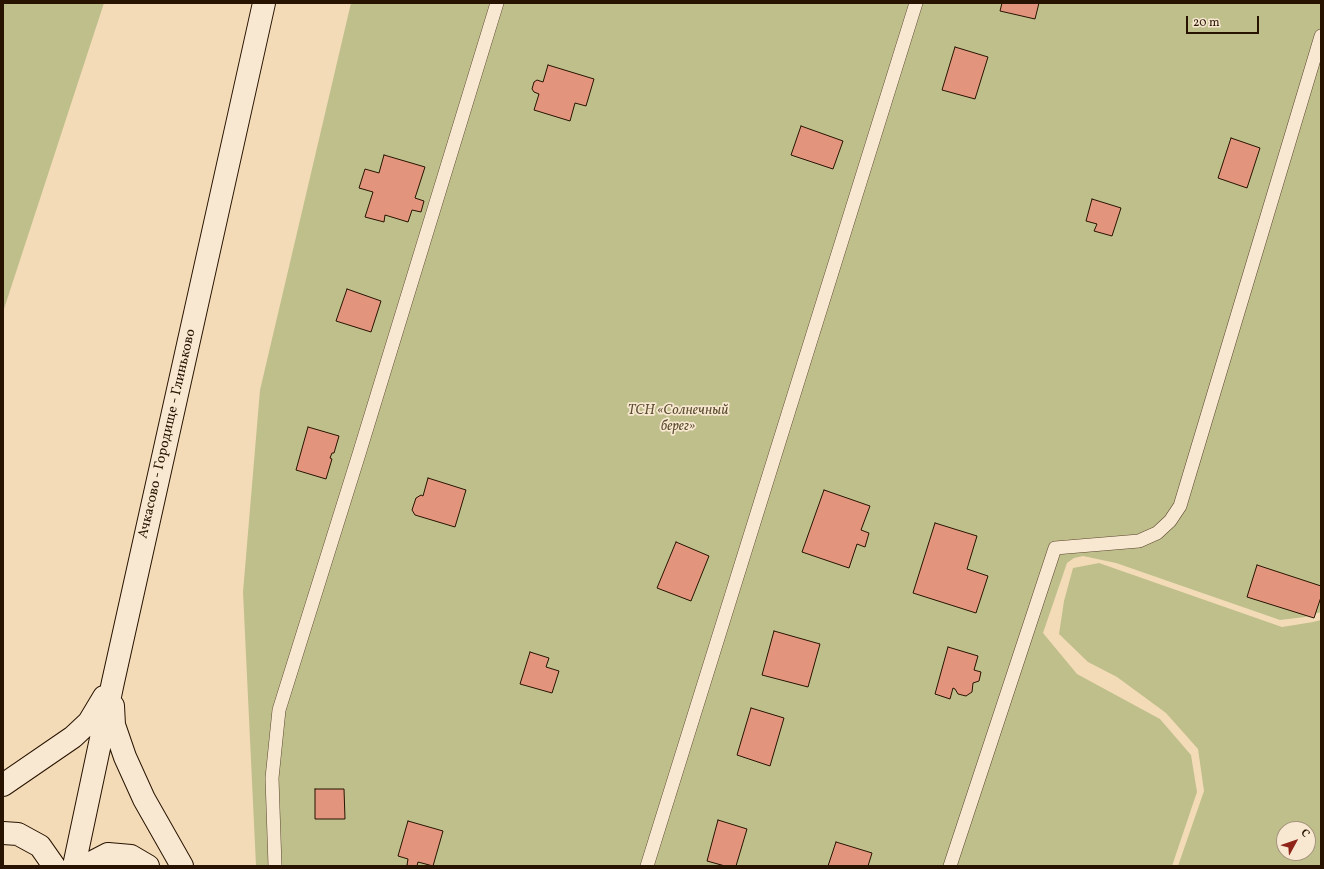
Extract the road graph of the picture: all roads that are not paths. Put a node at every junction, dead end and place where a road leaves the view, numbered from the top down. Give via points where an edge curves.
1 (264, 3) edge
2 (497, 3) edge
3 (916, 3) edge
4 (1321, 36) edge
5 (113, 682) junction
6 (3, 785) edge
7 (3, 833) edge
8 (54, 866) edge
9 (74, 866) edge
10 (85, 866) edge
11 (148, 866) edge
12 (182, 866) edge
13 (275, 866) edge
14 (647, 866) edge
15 (950, 866) edge

1 - 5 street, Ачкасово - Городище - Глиньково
2 - 13 lane via 279,710 272,778
3 - 14 lane
4 - 15 lane via 1180,506 1170,521 1157,533 1139,541 1055,548
5 - 6 street via 89,722 73,737
5 - 9 street, Ачкасово - Городище - Глиньково
5 - 12 street via 114,725 125,757 144,798
7 - 8 street via 18,834 40,846
10 - 11 street via 108,854 131,856

